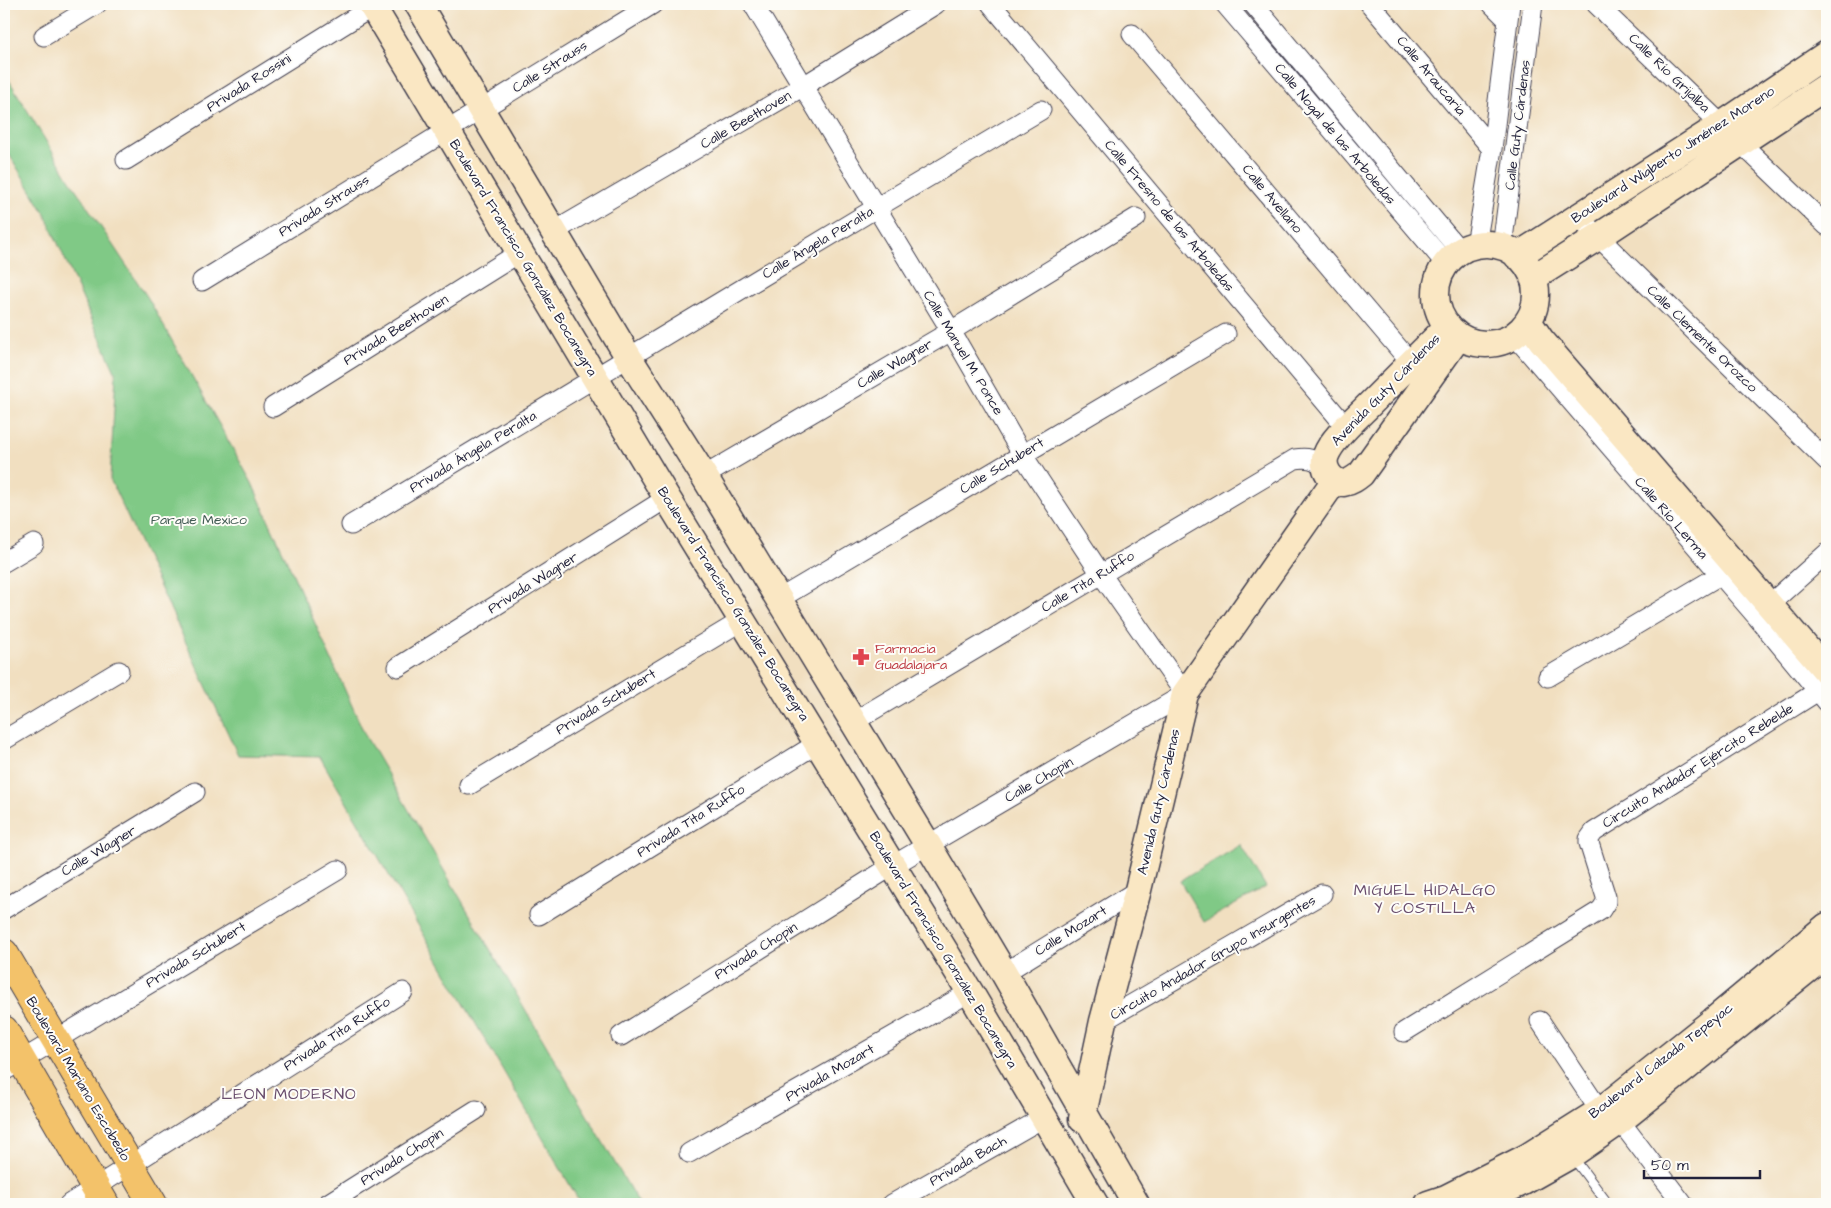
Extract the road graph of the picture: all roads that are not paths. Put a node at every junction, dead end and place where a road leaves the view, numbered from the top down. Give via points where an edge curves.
1 (97, 4) edge
2 (418, 4) edge
3 (653, 4) edge
4 (753, 4) edge
5 (936, 4) edge
6 (991, 4) edge
7 (1225, 4) edge
8 (1253, 4) edge
9 (1370, 4) edge
10 (1492, 4) edge
11 (1533, 4) edge
12 (1596, 4) edge
13 (372, 5) edge
14 (1509, 12) edge
15 (1132, 34) dead end
16 (44, 36) dead end
17 (1827, 54) edge
18 (1827, 86) edge
19 (802, 87) junction
20 (480, 110) junction
21 (1041, 110) dead end
22 (1723, 124) junction
23 (446, 131) junction
24 (1742, 143) junction
25 (1492, 149) junction
26 (126, 160) dead end
27 (876, 208) junction
28 (1578, 217) junction
29 (1136, 218) dead end
30 (1827, 226) edge
31 (553, 232) junction
32 (1598, 237) junction
33 (1510, 251) junction
34 (519, 252) junction
35 (1461, 253) junction
36 (1533, 278) junction
37 (202, 281) dead end
38 (1521, 328) junction
39 (951, 331) junction
40 (1453, 331) junction
41 (1226, 334) dead end
42 (629, 358) junction
43 (1411, 363) junction
44 (596, 378) junction
45 (273, 407) dead end
46 (1347, 428) junction
47 (1022, 454) junction
48 (1827, 461) edge
49 (1330, 473) junction
50 (704, 476) junction
51 (668, 498) junction
52 (351, 525) dead end
53 (34, 544) dead end
54 (1827, 553) edge
55 (4, 562) edge
56 (1728, 571) junction
57 (1101, 574) junction
58 (782, 604) junction
59 (1770, 604) junction
60 (746, 625) junction
61 (398, 667) dead end
62 (119, 671) dead end
63 (1548, 677) dead end
64 (1824, 688) edge
65 (1185, 694) junction
66 (853, 722) junction
67 (4, 740) edge
68 (818, 742) junction
69 (469, 785) dead end
70 (195, 792) dead end
71 (928, 845) junction
72 (892, 866) junction
73 (338, 870) dead end
74 (1138, 890) junction
75 (1322, 894) dead end
76 (4, 909) edge
77 (539, 914) dead end
78 (1827, 926) edge
79 (4, 953) edge
80 (1827, 954) edge
81 (1004, 973) junction
82 (403, 992) dead end
83 (970, 992) junction
84 (1103, 1021) junction
85 (1540, 1021) dead end
86 (4, 1030) edge
87 (1404, 1032) dead end
88 (621, 1036) dead end
89 (55, 1039) junction
90 (13, 1065) edge
91 (476, 1110) dead end
92 (1084, 1110) junction
93 (1610, 1116) junction
94 (1044, 1118) junction
95 (689, 1153) dead end
96 (1571, 1155) junction
97 (1071, 1165) junction
98 (130, 1166) junction
99 (101, 1196) edge
100 (69, 1204) edge
101 (154, 1204) edge
102 (328, 1204) edge
103 (892, 1204) edge
104 (1094, 1204) edge
105 (1136, 1204) edge
106 (1428, 1204) edge
107 (1476, 1204) edge
108 (1608, 1204) edge
109 (1683, 1204) edge

1 - 16 street
2 - 20 street
3 - 20 street, Calle Strauss
4 - 19 street, Calle Manuel M. Ponce
5 - 19 street, Calle Beethoven
6 - 46 street, Calle Fresno de las Arboledas
7 - 35 street, Calle Nogal de las Arboledas
8 - 35 street, Calle Nogal de las Arboledas
9 - 25 street, Calle Araucaria
10 - 14 street
11 - 33 street, Calle Guty Cárdenas
12 - 22 street, Calle Río Grijalba
13 - 23 street, Boulevard Francisco González Bocanegra
13 - 26 street, Privada Rossini
14 - 25 street, Calle Guty Cárdenas
15 - 43 street, Calle Avellano
17 - 22 street, Boulevard Wigberto Jiménez Moreno
18 - 24 street, Boulevard Wigberto Jiménez Moreno
19 - 27 street, Calle Manuel M. Ponce
19 - 31 street, Calle Beethoven
20 - 23 street, Calle Strauss
20 - 31 street
21 - 27 street, Calle Ángela Peralta
22 - 24 street, Calle Río Grijalba
22 - 28 street, Boulevard Wigberto Jiménez Moreno
23 - 34 street, Boulevard Francisco González Bocanegra
23 - 37 street, Privada Strauss
24 - 30 street, Calle Río Grijalba
24 - 32 street, Boulevard Wigberto Jiménez Moreno
25 - 35 street, Calle Guty Cárdenas
27 - 39 street, Calle Manuel M. Ponce
27 - 42 street, Calle Ángela Peralta
28 - 32 street, Calle Clemente Orozco
28 - 33 street, Boulevard Wigberto Jiménez Moreno
29 - 39 street, Calle Wagner
31 - 42 street
32 - 36 street, Boulevard Wigberto Jiménez Moreno
32 - 48 street, Calle Clemente Orozco
33 - 35 street via 1489,244
33 - 36 street via 1527,266
34 - 44 street, Boulevard Francisco González Bocanegra
34 - 45 street, Privada Beethoven
35 - 40 street via 1439,275 1436,288 1440,315
36 - 38 street via 1534,308
38 - 40 street via 1496,343 1477,343
38 - 56 street, Calle Río Lerma via 1541,340
39 - 47 street, Calle Manuel M. Ponce
39 - 50 street, Calle Wagner
40 - 43 street, Avenida Guty Cárdenas
40 - 49 street, Avenida Guty Cárdenas via 1361,474 1344,483
41 - 47 street, Calle Schubert
42 - 44 street, Calle Ángela Peralta
42 - 50 street
43 - 46 street, Avenida Guty Cárdenas
44 - 51 street, Boulevard Francisco González Bocanegra
44 - 52 street, Privada Ángela Peralta
46 - 49 street, Avenida Guty Cárdenas via 1325,456
47 - 57 street, Calle Manuel M. Ponce
47 - 58 street, Calle Schubert
49 - 57 street, Calle Tita Ruffo via 1313,458 1296,459
49 - 65 street, Avenida Guty Cárdenas
50 - 58 street
51 - 60 street, Boulevard Francisco González Bocanegra
51 - 61 street, Privada Wagner
53 - 55 street
54 - 59 street
56 - 59 street, Calle Río Lerma
56 - 63 street
56 - 64 street, Calle Río Lerma
57 - 65 street, Calle Manuel M. Ponce
57 - 66 street, Calle Tita Ruffo
58 - 60 street via 763,612
58 - 66 street
59 - 64 street, Calle Río Lerma
60 - 68 street, Boulevard Francisco González Bocanegra
60 - 69 street, Privada Schubert
62 - 67 street
64 - 87 street, Circuito Andador Ejército Rebelde via 1591,835 1589,844 1606,897 1601,910
65 - 71 street, Calle Chopin
65 - 74 street, Avenida Guty Cárdenas
66 - 71 street
68 - 72 street, Boulevard Francisco González Bocanegra
68 - 77 street, Privada Tita Ruffo
70 - 76 street, Calle Wagner
71 - 72 street, Calle Chopin
71 - 81 street
72 - 83 street, Boulevard Francisco González Bocanegra
72 - 88 street, Privada Chopin
73 - 89 street, Privada Schubert
74 - 81 street, Calle Mozart
74 - 84 street, Avenida Guty Cárdenas
75 - 84 street, Circuito Andador Grupo Insurgentes
78 - 93 street, Boulevard Calzada Tepeyac via 1713,1021
79 - 89 main road, Boulevard Mariano Escobedo
80 - 93 street, Boulevard Calzada Tepeyac
81 - 92 street
82 - 98 street, Privada Tita Ruffo
83 - 94 street, Boulevard Francisco González Bocanegra
83 - 95 street, Privada Mozart
84 - 92 street, Avenida Guty Cárdenas
85 - 93 street
86 - 90 main road
89 - 90 street
89 - 98 main road, Boulevard Mariano Escobedo
90 - 99 main road
91 - 102 street, Privada Chopin
92 - 97 street, Avenida Guty Cárdenas
92 - 105 street
93 - 96 street, Boulevard Calzada Tepeyac
93 - 106 street, Boulevard Calzada Tepeyac
93 - 109 street
94 - 97 street, Boulevard Francisco González Bocanegra
94 - 103 street, Privada Bach
96 - 107 street, Boulevard Calzada Tepeyac
96 - 108 lane
97 - 104 street, Boulevard Francisco González Bocanegra
98 - 99 street, Privada Tita Ruffo
98 - 101 main road, Boulevard Mariano Escobedo
99 - 100 street, Privada Tita Ruffo

